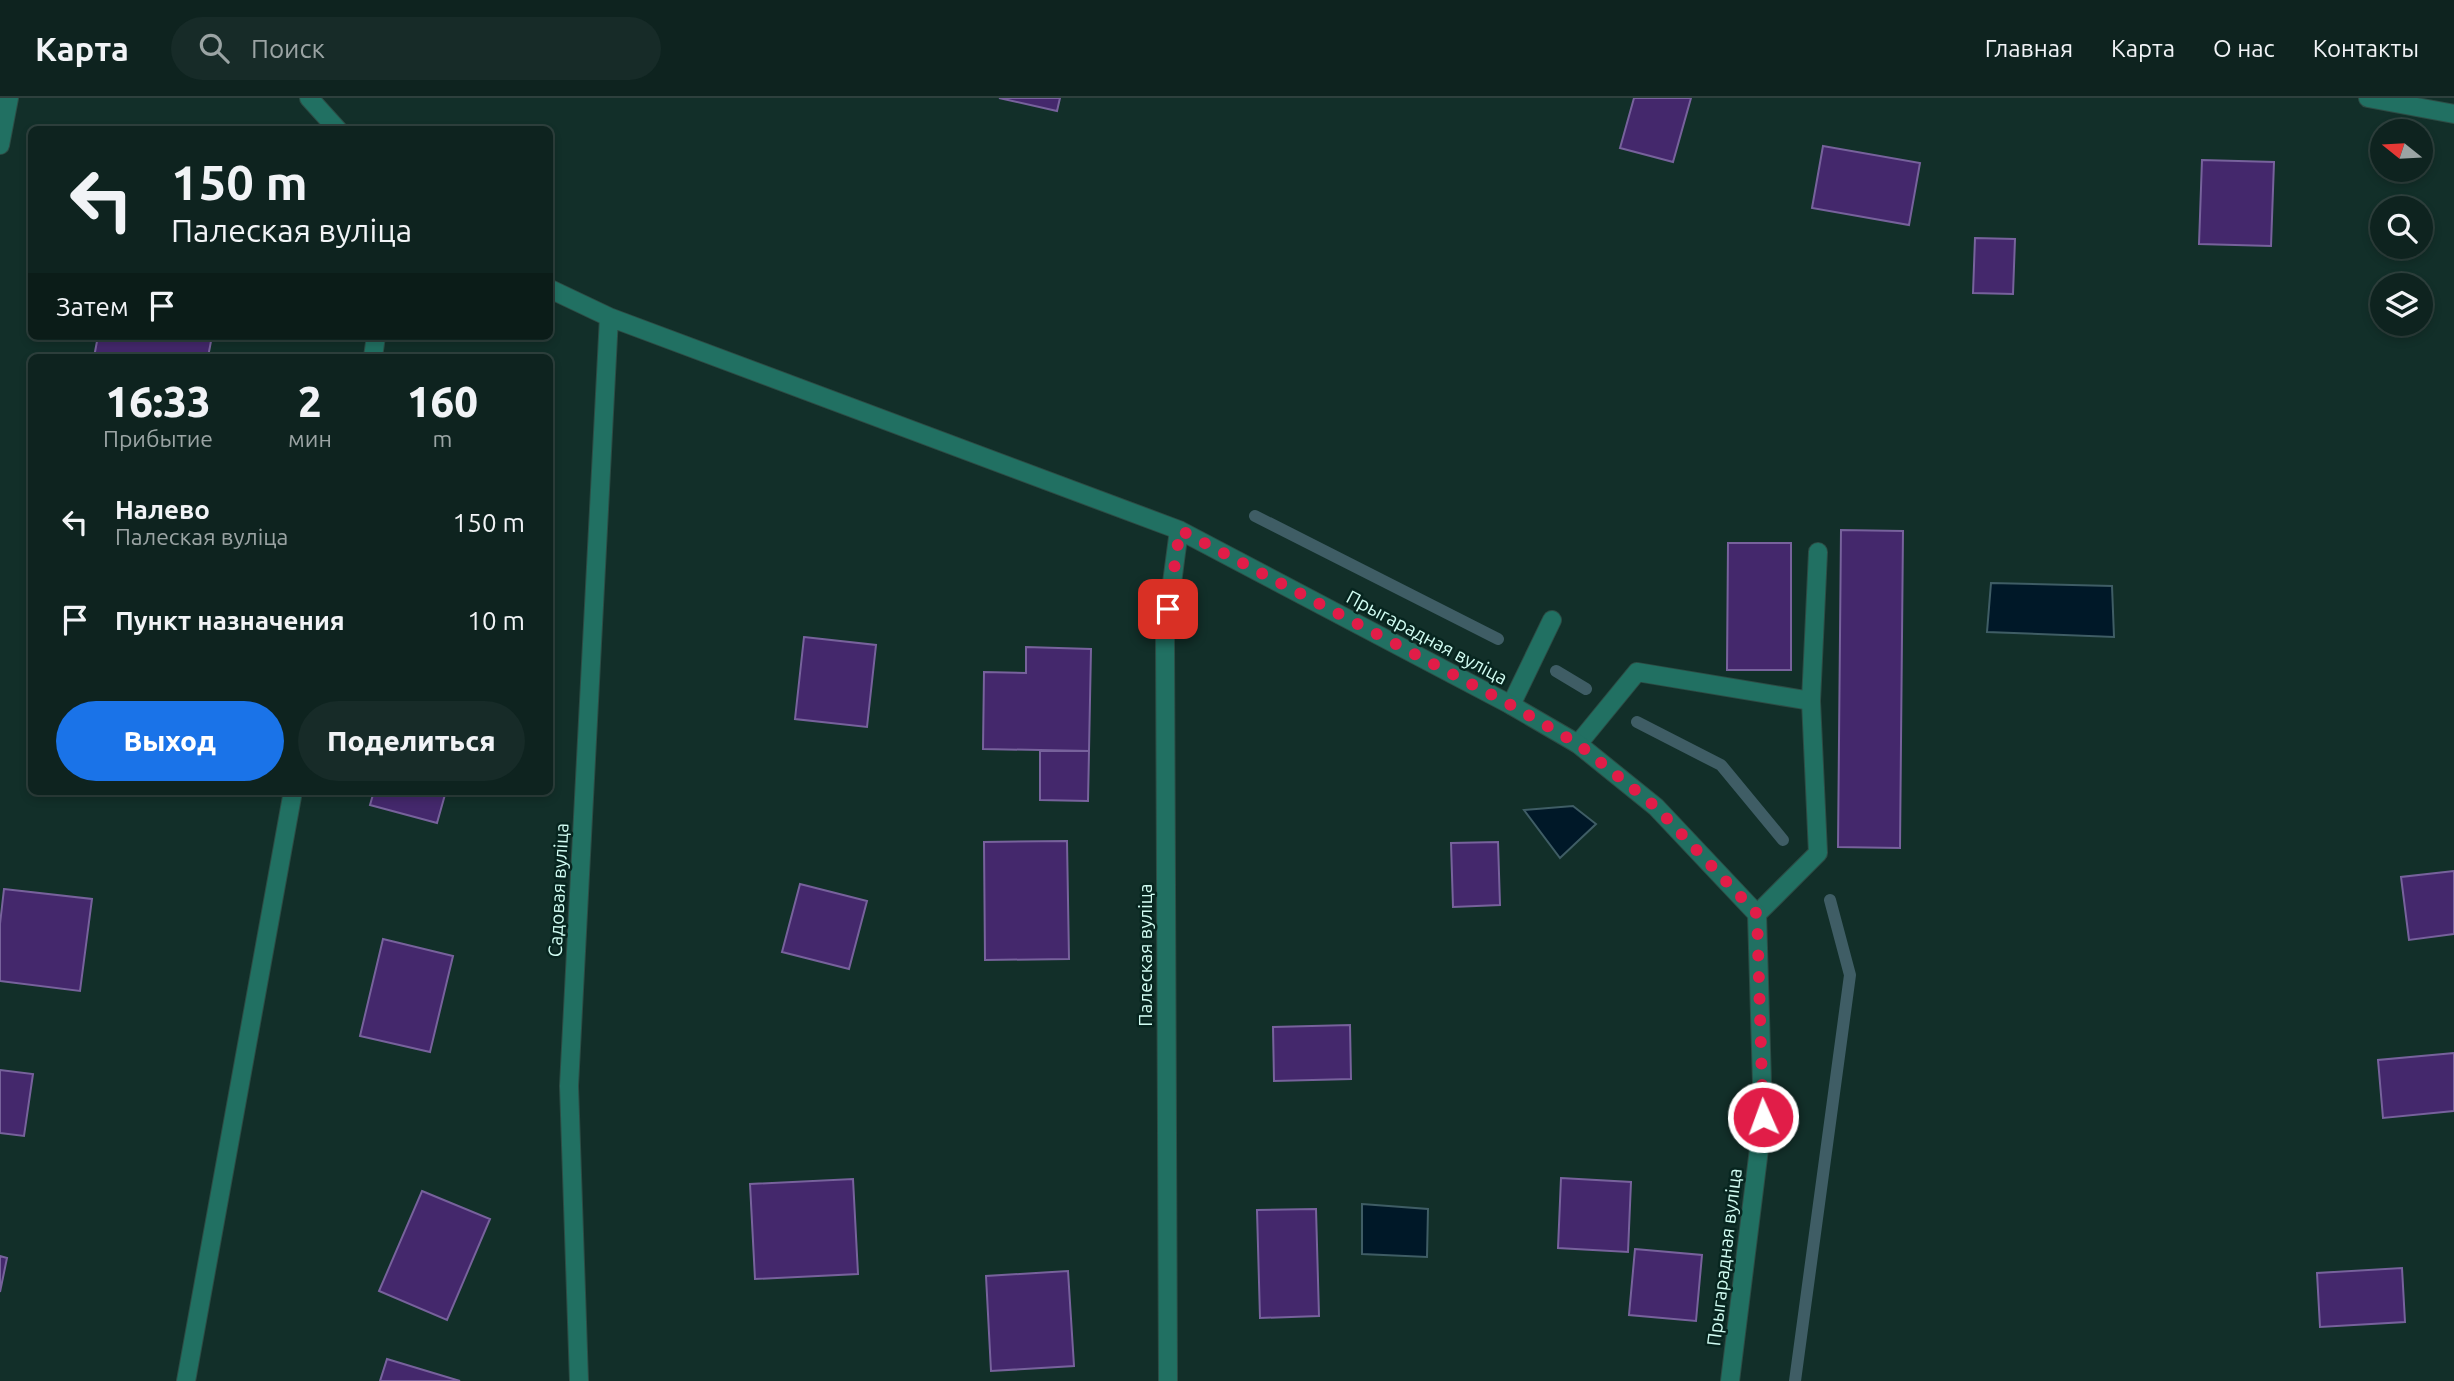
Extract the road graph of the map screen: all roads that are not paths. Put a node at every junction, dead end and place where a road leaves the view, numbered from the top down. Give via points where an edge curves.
1 (9, 98) edge
2 (309, 98) edge
3 (2368, 98) edge
4 (2454, 114) edge
5 (334, 126) edge
6 (0, 145) edge
7 (553, 290) edge
8 (609, 317) junction
9 (1180, 530) junction
10 (1818, 552) dead end
11 (1552, 620) dead end
12 (1811, 701) junction
13 (1511, 705) junction
14 (1578, 744) junction
15 (292, 795) edge
16 (1757, 914) junction
17 (186, 1381) edge
18 (579, 1381) edge
19 (1168, 1381) edge
20 (1730, 1381) edge

1 - 6 street
2 - 5 street
3 - 4 street
7 - 8 street, Прыгарадная вуліца
8 - 9 street, Прыгарадная вуліца
8 - 18 street, Садовая вуліца via 569,1086
9 - 13 street, Прыгарадная вуліца
9 - 19 street, Палеская вуліца via 1165,636
10 - 12 street
11 - 13 street
12 - 14 street via 1637,672
12 - 16 street via 1818,853
13 - 14 street, Прыгарадная вуліца
14 - 16 street, Прыгарадная вуліца via 1656,807
15 - 17 street
16 - 20 street, Прыгарадная вуліца via 1763,1117

